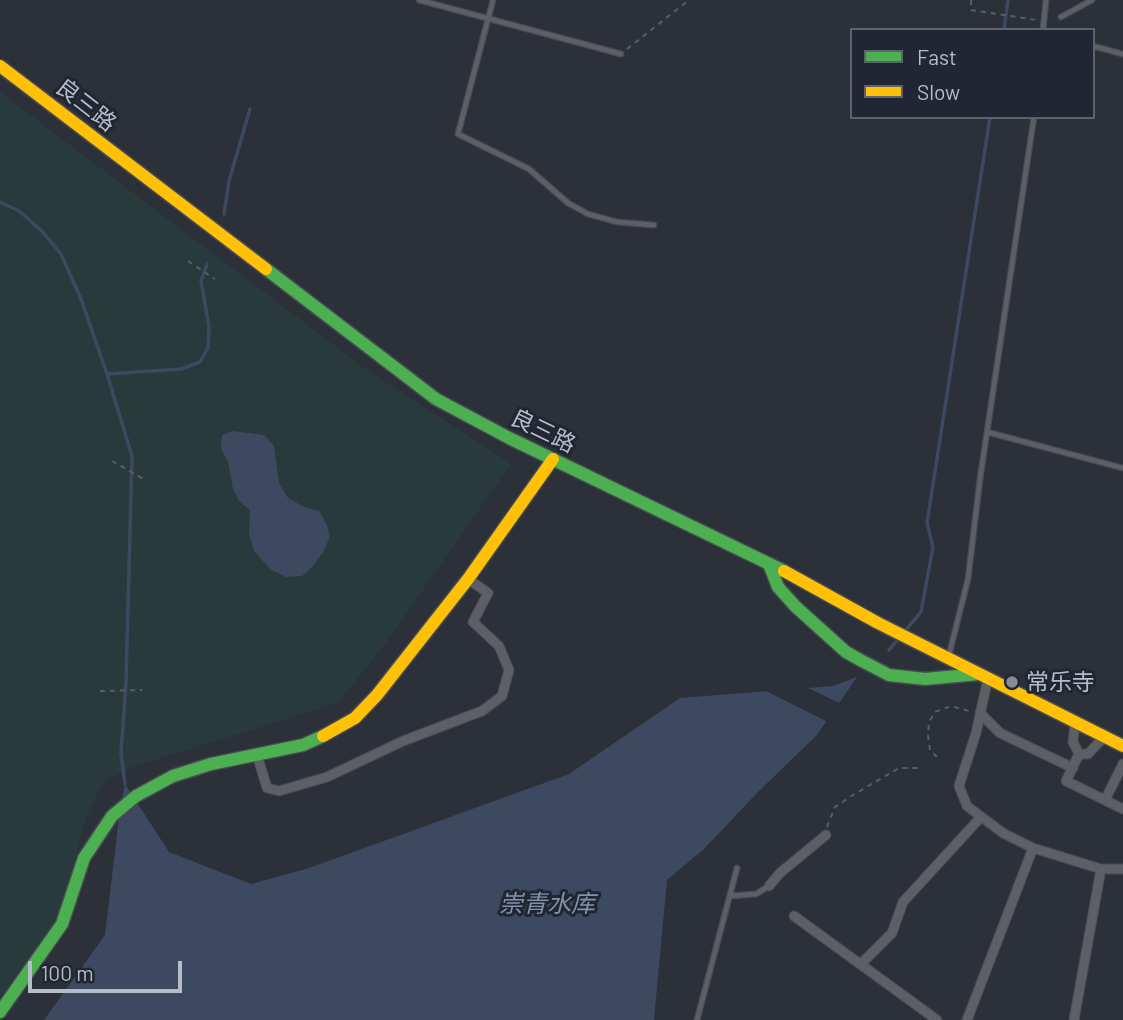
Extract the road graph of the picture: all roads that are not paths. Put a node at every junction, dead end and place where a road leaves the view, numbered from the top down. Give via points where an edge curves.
1 (419, 0) edge
2 (493, 0) edge
3 (1046, 0) edge
4 (1093, 0) edge
5 (1061, 17) dead end
6 (488, 19) junction
7 (1043, 28) edge
8 (1095, 47) edge
9 (621, 54) road end
10 (1123, 54) edge
11 (0, 66) edge
12 (1034, 119) edge
13 (654, 225) dead end
14 (987, 432) junction
15 (553, 459) junction
16 (1123, 468) edge
17 (769, 564) junction
18 (468, 579) junction
19 (948, 658) junction
20 (983, 676) junction
21 (980, 713) junction
22 (1075, 723) junction
23 (1104, 737) junction
24 (1121, 741) edge
25 (1079, 754) junction
26 (257, 755) junction
27 (1123, 764) edge
28 (1073, 768) junction
29 (1105, 800) junction
30 (1123, 809) edge
31 (980, 818) junction
32 (826, 835) road end
33 (1033, 848) junction
34 (737, 868) dead end
35 (1101, 869) junction
36 (1123, 869) edge
37 (769, 886) joint
38 (730, 896) junction
39 (794, 916) dead end
40 (861, 964) junction
41 (0, 1012) edge
42 (698, 1020) edge
43 (937, 1020) edge
44 (967, 1020) edge
45 (1074, 1020) edge

1 - 6 lane
2 - 6 lane
3 - 7 lane
4 - 5 lane
6 - 9 lane
6 - 13 lane via 458,134 529,169 588,214
8 - 10 lane
11 - 15 main road, 良三路 via 408,379 467,416
12 - 14 lane
14 - 16 lane
14 - 19 lane via 968,579
15 - 17 main road, 良三路
15 - 18 main road
17 - 19 main road, 良三路
17 - 20 main road via 778,587 796,607 862,661 889,675 925,679
18 - 26 main road via 355,718 303,745
18 - 26 street via 488,593 473,622 499,646 509,670 502,695 482,711 327,777 279,791 267,788
19 - 20 main road, 良三路
20 - 21 street
20 - 22 main road, 良三路
21 - 28 street via 1000,733
21 - 31 street via 959,786 967,806
22 - 23 main road, 良三路
22 - 25 street via 1073,742
23 - 24 main road, 良三路
23 - 25 street via 1088,754
25 - 28 street
26 - 41 main road via 211,764 161,782 112,816 83,858 62,923
27 - 29 street
28 - 29 street via 1066,780
29 - 30 street
31 - 33 street
31 - 40 street via 904,902 892,933
32 - 37 street
33 - 35 street
33 - 44 street
34 - 38 lane
35 - 36 street
35 - 45 street
37 - 38 lane via 757,894
38 - 42 lane
39 - 40 street
40 - 43 street

